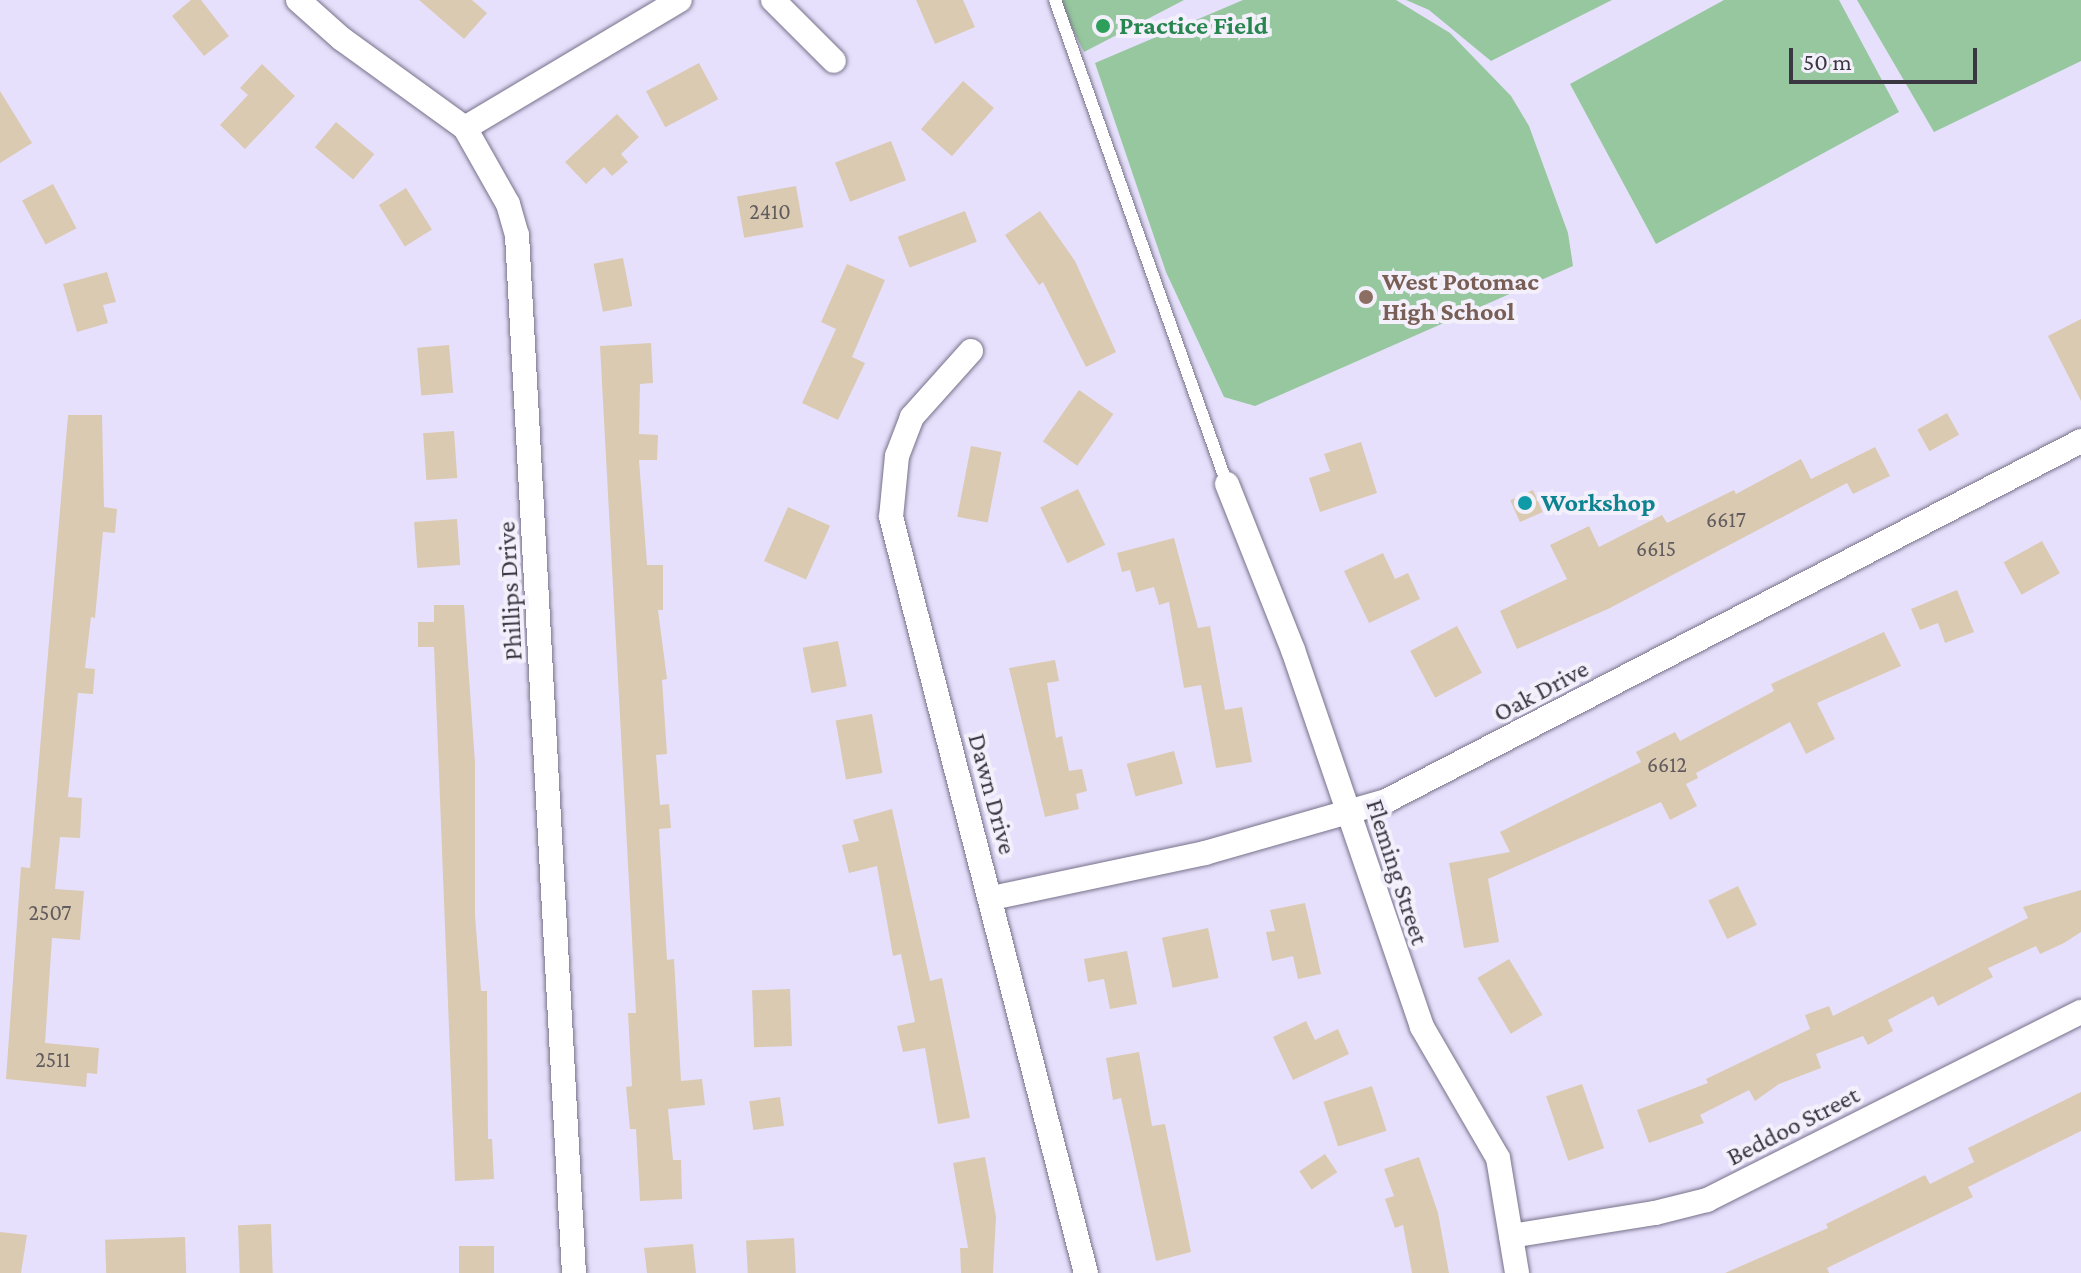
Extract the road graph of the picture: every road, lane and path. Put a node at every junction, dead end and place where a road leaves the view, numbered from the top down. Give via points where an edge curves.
1 (298, 0) edge
2 (680, 0) edge
3 (773, 0) edge
4 (1055, 0) edge
5 (834, 61) dead end
6 (465, 128) junction
7 (971, 351) dead end
8 (2081, 441) edge
9 (1227, 484) joint
10 (1348, 813) junction
11 (992, 898) junction
12 (2081, 1012) edge
13 (1511, 1236) junction
14 (574, 1273) edge
15 (1086, 1273) edge
16 (1517, 1273) edge

1 - 6 street, Phillips Drive
2 - 6 street
3 - 5 street
4 - 9 lane
6 - 14 street, Phillips Drive via 508,204 520,261
7 - 11 street, Dawn Drive via 912,417 894,471 891,517
8 - 10 street, Oak Drive via 1475,757 1386,801
9 - 10 street, Fleming Street via 1293,650
10 - 11 street, Oak Drive via 1205,853
10 - 13 street, Fleming Street via 1422,1027 1498,1158
11 - 15 street, Dawn Drive
12 - 13 street, Beddoo Street via 1707,1200
13 - 16 street, Fleming Street

